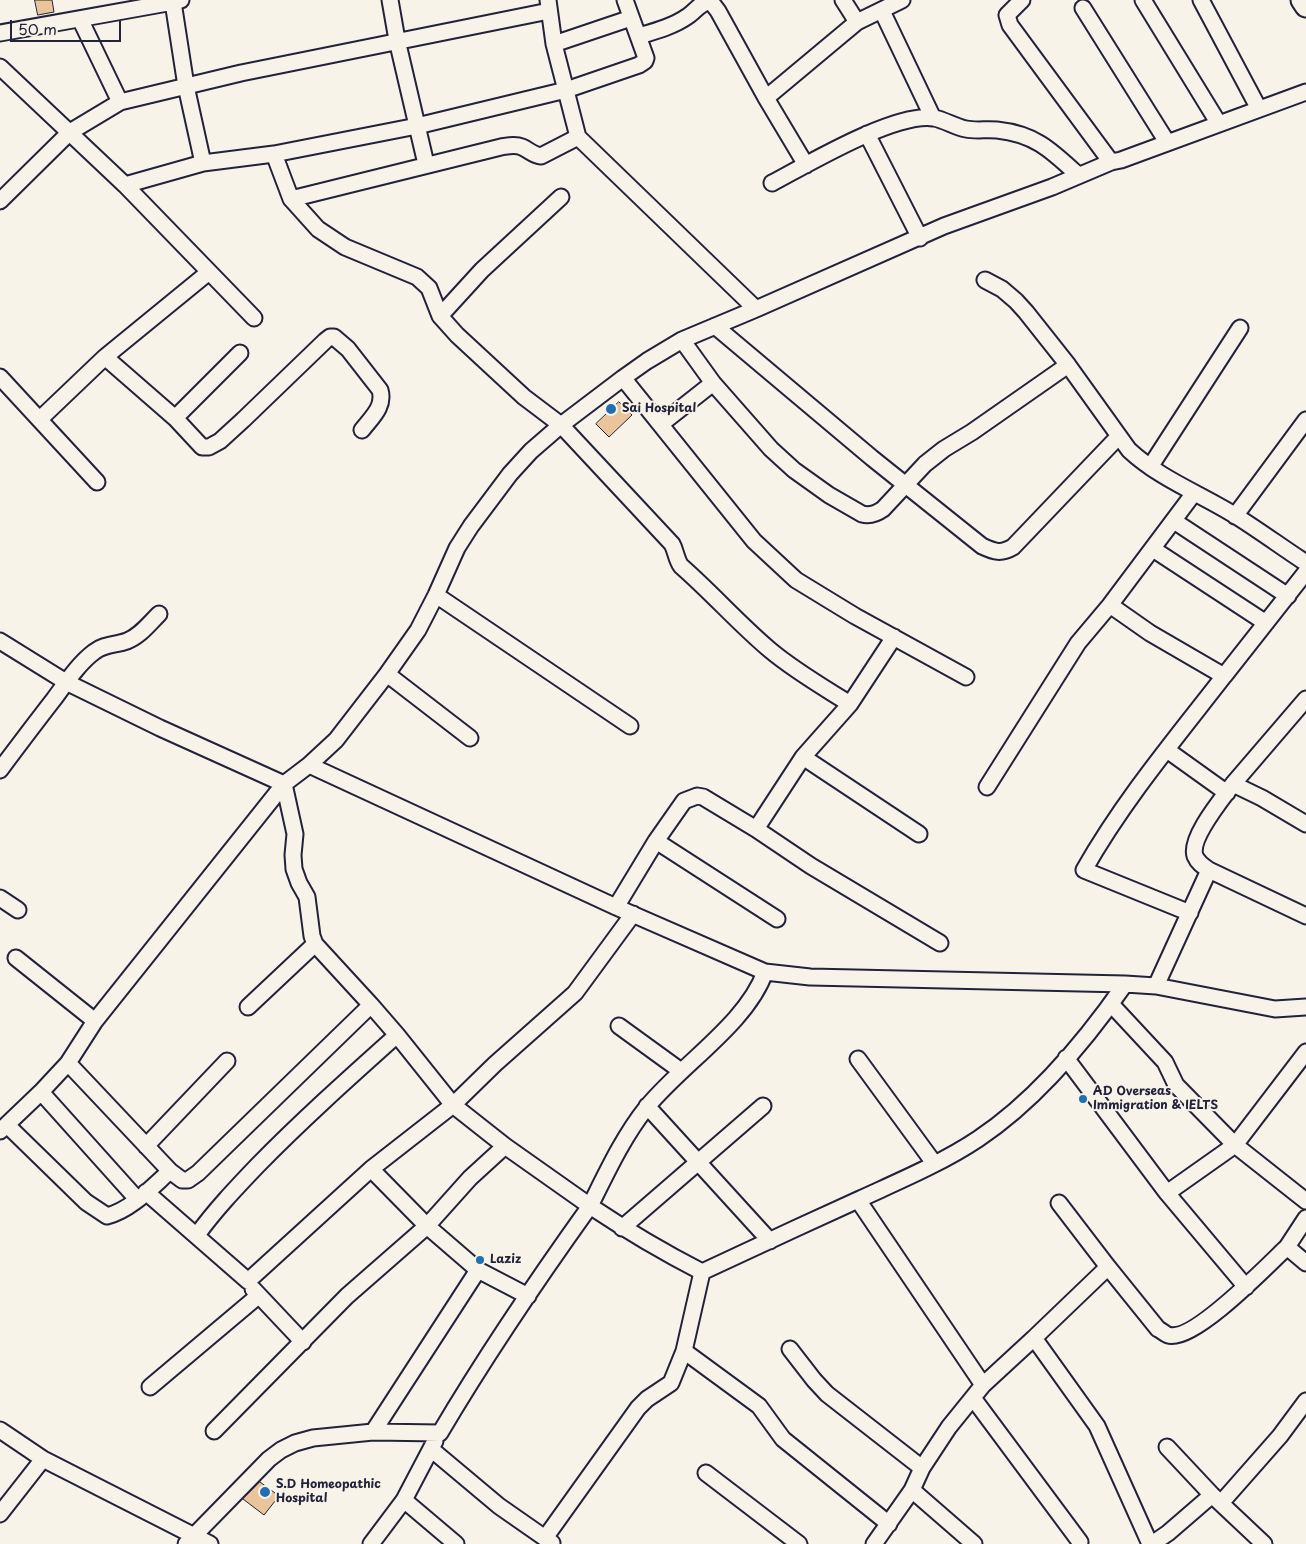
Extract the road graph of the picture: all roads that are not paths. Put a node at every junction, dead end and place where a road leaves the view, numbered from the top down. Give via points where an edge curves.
1 (390, 0) edge
2 (625, 0) edge
3 (842, 0) edge
4 (902, 0) edge
5 (1022, 0) edge
6 (1143, 0) edge
7 (1201, 0) edge
8 (1302, 0) edge
9 (175, 1) edge
10 (549, 5) edge
11 (1306, 6) edge
12 (1083, 8) dead end
13 (882, 11) junction
14 (631, 18) junction
15 (80, 19) junction
16 (857, 22) junction
17 (0, 33) edge
18 (639, 36) junction
19 (397, 40) junction
20 (554, 44) junction
21 (0, 67) edge
22 (186, 86) junction
23 (566, 90) junction
24 (1306, 92) edge
25 (766, 98) junction
26 (120, 102) junction
27 (1259, 108) junction
28 (933, 118) junction
29 (1219, 124) junction
30 (417, 126) junction
31 (70, 132) junction
32 (867, 134) junction
33 (578, 137) junction
34 (1167, 142) junction
35 (274, 154) junction
36 (1112, 162) junction
37 (203, 164) junction
38 (426, 164) junction
39 (806, 164) junction
40 (1078, 175) junction
41 (772, 183) dead end
42 (125, 185) junction
43 (561, 197) dead end
44 (291, 199) junction
45 (0, 201) edge
46 (920, 238) junction
47 (209, 272) junction
48 (985, 280) dead end
49 (756, 310) junction
50 (440, 316) junction
51 (254, 318) dead end
52 (715, 326) junction
53 (1240, 328) dead end
54 (682, 340) junction
55 (240, 353) dead end
56 (105, 357) junction
57 (1068, 364) junction
58 (0, 378) edge
59 (623, 378) junction
60 (713, 383) junction
61 (175, 418) junction
62 (40, 419) junction
63 (1306, 420) edge
64 (661, 424) junction
65 (561, 425) junction
66 (362, 430) dead end
67 (1119, 436) junction
68 (1150, 466) junction
69 (96, 482) dead end
70 (906, 485) junction
71 (1194, 493) junction
72 (1235, 516) junction
73 (1174, 521) junction
74 (1153, 549) junction
75 (1306, 563) edge
76 (1306, 572) edge
77 (436, 595) junction
78 (1288, 596) junction
79 (1110, 605) junction
80 (159, 614) dead end
81 (1266, 624) junction
82 (894, 638) junction
83 (0, 642) edge
84 (387, 674) junction
85 (1224, 676) junction
86 (966, 677) dead end
87 (66, 682) junction
88 (1306, 699) edge
89 (850, 704) junction
90 (630, 726) dead end
91 (470, 738) dead end
92 (1167, 750) junction
93 (803, 757) junction
94 (309, 765) junction
95 (0, 770) edge
96 (284, 784) junction
97 (987, 787) dead end
98 (1230, 789) junction
99 (1306, 824) edge
100 (756, 829) junction
101 (919, 834) dead end
102 (656, 841) junction
103 (1209, 870) junction
104 (0, 898) edge
105 (616, 907) junction
106 (18, 910) dead end
107 (1190, 913) junction
108 (633, 914) junction
109 (1306, 916) edge
110 (777, 919) dead end
111 (940, 943) dead end
112 (315, 944) junction
113 (16, 958) dead end
114 (765, 972) junction
115 (1125, 984) junction
116 (1156, 986) junction
117 (371, 1004) junction
118 (1111, 1004) junction
119 (248, 1006) dead end
120 (1306, 1007) edge
121 (95, 1021) junction
122 (619, 1026) dead end
123 (397, 1035) junction
124 (1306, 1052) edge
125 (1066, 1058) junction
126 (858, 1059) dead end
127 (227, 1061) dead end
128 (68, 1063) junction
129 (681, 1071) junction
130 (42, 1092) junction
131 (453, 1105) junction
132 (647, 1106) junction
133 (763, 1106) dead end
134 (4, 1128) edge
135 (1235, 1145) junction
136 (146, 1146) junction
137 (505, 1146) junction
138 (698, 1162) junction
139 (934, 1163) junction
140 (371, 1168) junction
141 (170, 1171) junction
142 (1167, 1193) junction
143 (141, 1196) junction
144 (858, 1200) junction
145 (1306, 1201) edge
146 (1059, 1203) dead end
147 (590, 1206) junction
148 (1306, 1218) edge
149 (426, 1226) junction
150 (622, 1228) junction
151 (197, 1235) junction
152 (770, 1241) junction
153 (1286, 1247) junction
154 (1306, 1263) edge
155 (1108, 1267) junction
156 (478, 1270) junction
157 (702, 1272) junction
158 (248, 1281) junction
159 (1246, 1287) junction
160 (258, 1296) junction
161 (528, 1296) junction
162 (1034, 1338) junction
163 (303, 1342) junction
164 (790, 1349) dead end
165 (684, 1351) junction
166 (983, 1385) junction
167 (150, 1387) dead end
168 (973, 1398) junction
169 (1306, 1401) edge
170 (0, 1430) edge
171 (214, 1431) dead end
172 (373, 1432) junction
173 (440, 1433) junction
174 (1167, 1447) dead end
175 (431, 1449) junction
176 (43, 1459) junction
177 (922, 1468) junction
178 (706, 1473) dead end
179 (912, 1490) junction
180 (1217, 1499) junction
181 (404, 1500) junction
182 (0, 1514) edge
183 (889, 1524) junction
184 (1172, 1538) edge
185 (190, 1539) edge
186 (549, 1541) edge
187 (1080, 1542) dead end
188 (210, 1544) edge
189 (372, 1544) edge
190 (456, 1544) edge
191 (800, 1544) edge
192 (874, 1544) edge
193 (974, 1544) edge
194 (1151, 1544) edge
195 (1264, 1544) edge

1 - 19 street
2 - 14 street
3 - 16 street
4 - 13 street
5 - 36 street via 1007,15 1007,20
6 - 29 street
7 - 27 street
8 - 11 highway
9 - 15 street
9 - 22 street
10 - 19 street
10 - 20 street
12 - 34 street
13 - 16 street
13 - 28 street
14 - 18 street
14 - 20 street
15 - 17 street
15 - 26 street
16 - 25 street
18 - 23 street via 646,58 642,63
18 - 25 street via 675,24 702,4 712,2
19 - 22 street
19 - 30 street
20 - 23 street
21 - 31 street
22 - 26 street
22 - 37 street
23 - 30 street
23 - 33 street
24 - 27 street
25 - 39 street
26 - 31 street
27 - 29 street
28 - 32 street via 910,120
28 - 40 street via 967,129 1017,133 1031,138
29 - 34 street
30 - 35 street
30 - 38 street
31 - 42 street
31 - 45 street
32 - 39 street
32 - 46 street
33 - 38 street via 541,156 510,146
33 - 49 street
34 - 36 street
35 - 37 street
35 - 44 street
36 - 40 street
37 - 42 street
38 - 44 street
39 - 41 street
40 - 46 street
42 - 47 street
43 - 50 street via 482,270
44 - 50 street via 332,240 417,277 429,288
46 - 49 street
47 - 51 street
47 - 56 street
48 - 57 street via 1016,301
49 - 52 street
50 - 65 street via 524,397
52 - 54 street
52 - 70 street
53 - 68 street
54 - 59 street
54 - 60 street
55 - 61 street
56 - 61 street
56 - 62 street
57 - 67 street
57 - 70 street via 944,448
58 - 62 street
59 - 64 street
59 - 65 street
60 - 64 street
60 - 70 street via 771,449 794,470 829,496 862,514 876,514
61 - 66 street via 202,447 213,445 325,341 334,337 348,349 380,390 380,405
62 - 69 street
63 - 72 street
64 - 82 street via 754,541 773,560 796,580
65 - 77 street via 510,474 471,526 457,548
65 - 89 street via 672,544 676,559 682,566 771,651
67 - 68 street via 1129,450
67 - 70 street via 1018,542 1002,552 996,553 982,546
68 - 71 street
71 - 72 street
71 - 73 street
72 - 75 street
73 - 74 street
73 - 78 street
74 - 79 street
74 - 81 street
76 - 78 street
77 - 84 street via 418,630
77 - 90 street
78 - 81 street
79 - 85 street via 1150,633
79 - 97 street via 1078,643
80 - 87 street via 131,639 96,650
81 - 85 street
82 - 86 street
82 - 89 street
83 - 87 street
84 - 91 street
84 - 94 street via 336,740
85 - 92 street
87 - 95 street
87 - 96 street
88 - 98 street
89 - 93 street
92 - 98 street
92 - 107 street via 1102,839 1084,870
93 - 100 street
93 - 101 street
94 - 96 street
94 - 105 street
96 - 112 street via 295,834 294,869 307,897
96 - 121 street
98 - 99 street via 1262,798
98 - 103 street via 1202,829 1195,846 1196,858
100 - 102 street via 709,799 697,796 684,801
100 - 111 street via 810,866
102 - 105 street
102 - 110 street
103 - 107 street
103 - 109 street
104 - 106 street
105 - 108 street
107 - 116 street
108 - 114 street
108 - 131 street via 575,993
112 - 117 street
112 - 119 street
113 - 121 street
114 - 115 street via 810,977
114 - 129 street via 752,998
115 - 116 street
115 - 118 street
116 - 120 street via 1274,1009
117 - 123 street
117 - 141 street via 194,1177 182,1180
118 - 125 street
118 - 135 street via 1165,1062 1176,1085
121 - 128 street
122 - 129 street
123 - 131 street
123 - 151 street via 277,1146 226,1198
124 - 135 street
125 - 139 street via 1012,1112 977,1140
125 - 142 street
126 - 139 street
127 - 136 street
128 - 130 street
128 - 136 street
129 - 132 street
130 - 134 street
130 - 143 street
131 - 137 street
131 - 140 street
132 - 138 street
132 - 147 street via 619,1148
133 - 138 street
134 - 143 street via 107,1216
135 - 142 street
135 - 145 street
136 - 141 street
137 - 147 street
137 - 149 street
138 - 150 street
138 - 152 street
139 - 144 street
140 - 149 street
140 - 158 street
141 - 143 street
142 - 159 street
143 - 151 street
144 - 152 street
144 - 166 street
146 - 155 street
147 - 150 street
147 - 161 street
148 - 153 street
149 - 156 street
149 - 163 street via 347,1296
150 - 157 street
151 - 158 street
152 - 157 street
153 - 154 street
153 - 159 street
155 - 159 street via 1158,1329 1168,1336 1186,1332 1200,1324
155 - 162 street
156 - 161 street
156 - 172 street
157 - 165 street
158 - 160 street
160 - 163 street
160 - 167 street
161 - 173 street via 480,1365
162 - 166 street
162 - 194 street via 1097,1426
163 - 171 street
164 - 177 street via 827,1394
165 - 183 street via 760,1406 783,1439
165 - 186 street via 671,1383 638,1408
166 - 168 street
168 - 177 street
168 - 187 street
169 - 180 street via 1280,1436
170 - 176 street
172 - 173 street
172 - 185 street via 313,1438 281,1450
173 - 175 street
174 - 180 street
175 - 181 street
175 - 186 street via 499,1506
176 - 182 street
176 - 185 street
177 - 179 street
178 - 191 street
179 - 183 street
179 - 193 street
180 - 184 street
180 - 195 street
181 - 189 street
181 - 190 street
183 - 192 street
184 - 194 street
185 - 188 street

